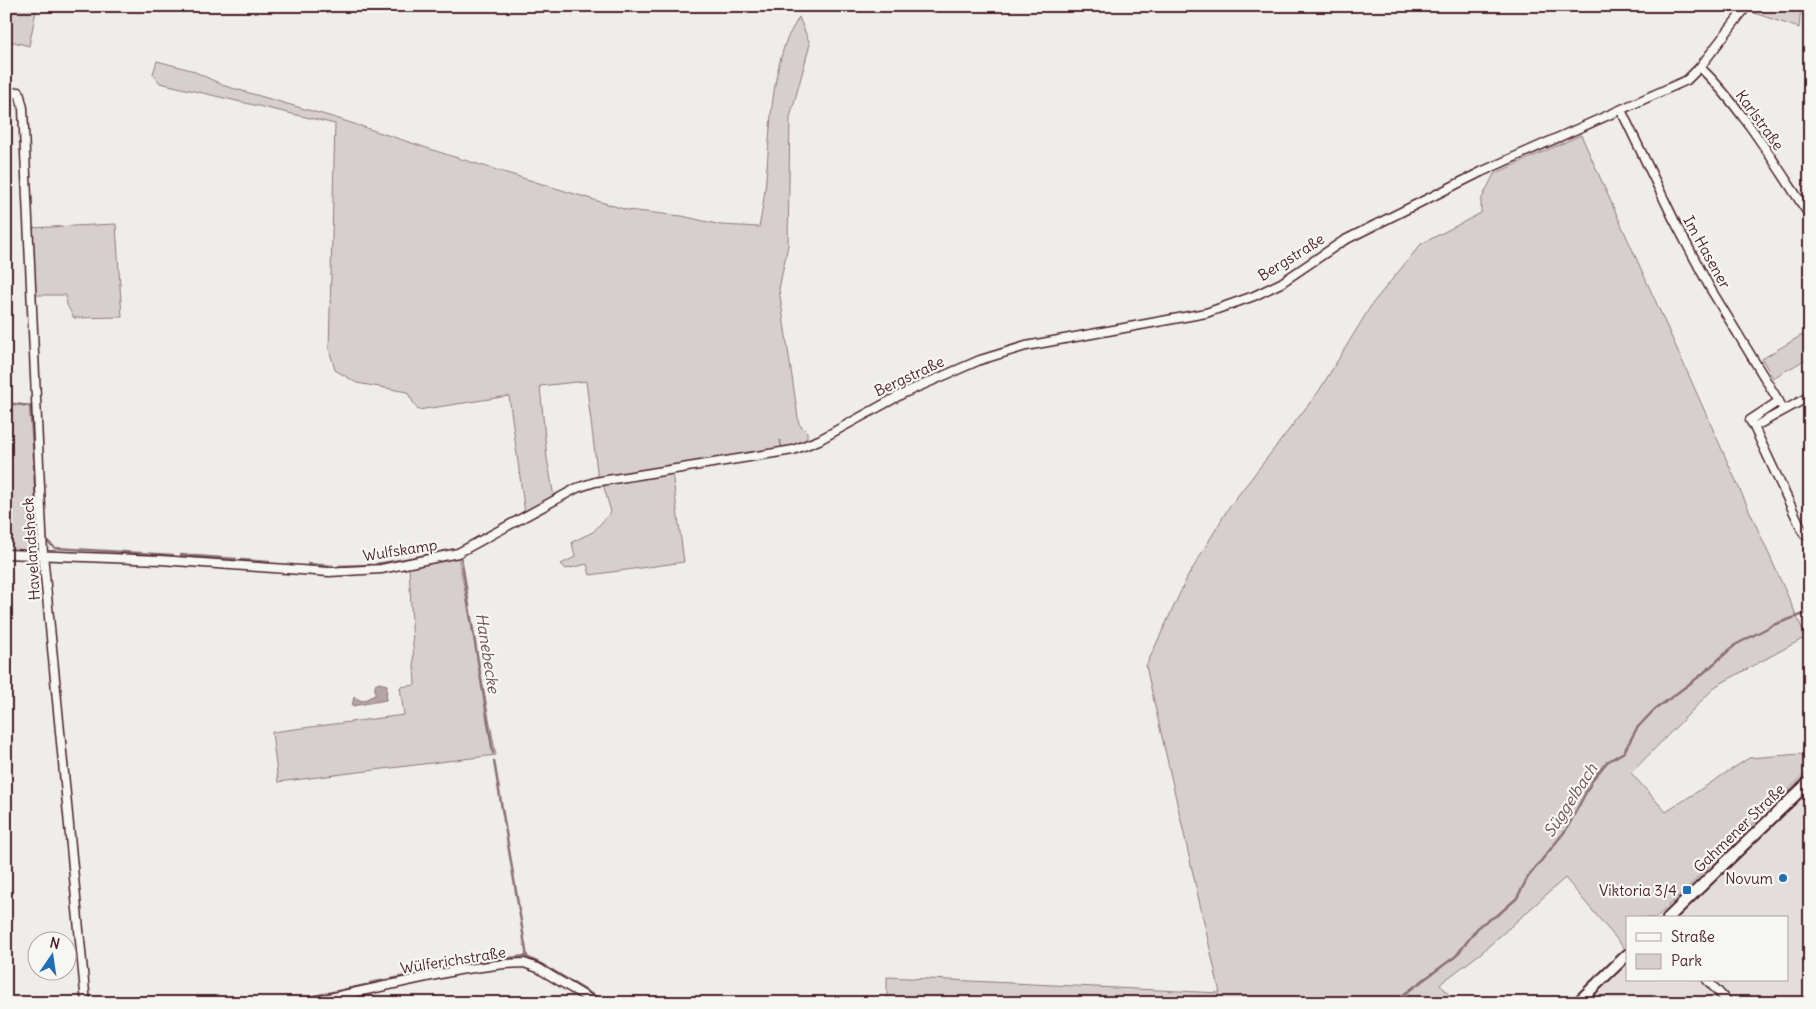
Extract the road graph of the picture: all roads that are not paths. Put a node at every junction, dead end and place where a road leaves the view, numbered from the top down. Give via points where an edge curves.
1 (1746, 6) edge
2 (1700, 67) junction
3 (6, 94) edge
4 (1620, 110) junction
5 (1810, 216) edge
6 (1810, 396) edge
7 (1779, 401) junction
8 (1784, 410) junction
9 (1754, 427) junction
10 (778, 452) joint
11 (1810, 532) edge
12 (6, 554) edge
13 (43, 554) junction
14 (1810, 780) edge
15 (1670, 916) edge
16 (1626, 956) edge
17 (1709, 982) edge
18 (86, 1003) edge
19 (306, 1003) edge
20 (596, 1003) edge
21 (1577, 1003) edge
22 (1729, 1003) edge

1 - 2 street, Bergstraße
2 - 4 street, Bergstraße via 1679,84
2 - 5 street, Karlstraße via 1717,84
3 - 13 street, Havelandsheck via 19,92 23,108
4 - 7 street, Im Hasener via 1710,288
4 - 10 street, Bergstraße via 1481,172 1343,241 1281,283 1254,296 1206,313 1044,343 980,360 895,397 819,440
6 - 8 street
7 - 8 street, Im Hasener
7 - 9 street via 1750,420
8 - 9 street
9 - 11 street via 1804,534
10 - 13 street, Wulfskamp via 595,482 577,488 458,553 381,569 329,572
12 - 13 street, Wulfskamp
13 - 18 street, Havelandsheck
14 - 15 main road, Gahmener Straße
16 - 21 main road
17 - 22 street
19 - 20 street, Wülferichstraße via 459,970 524,963

